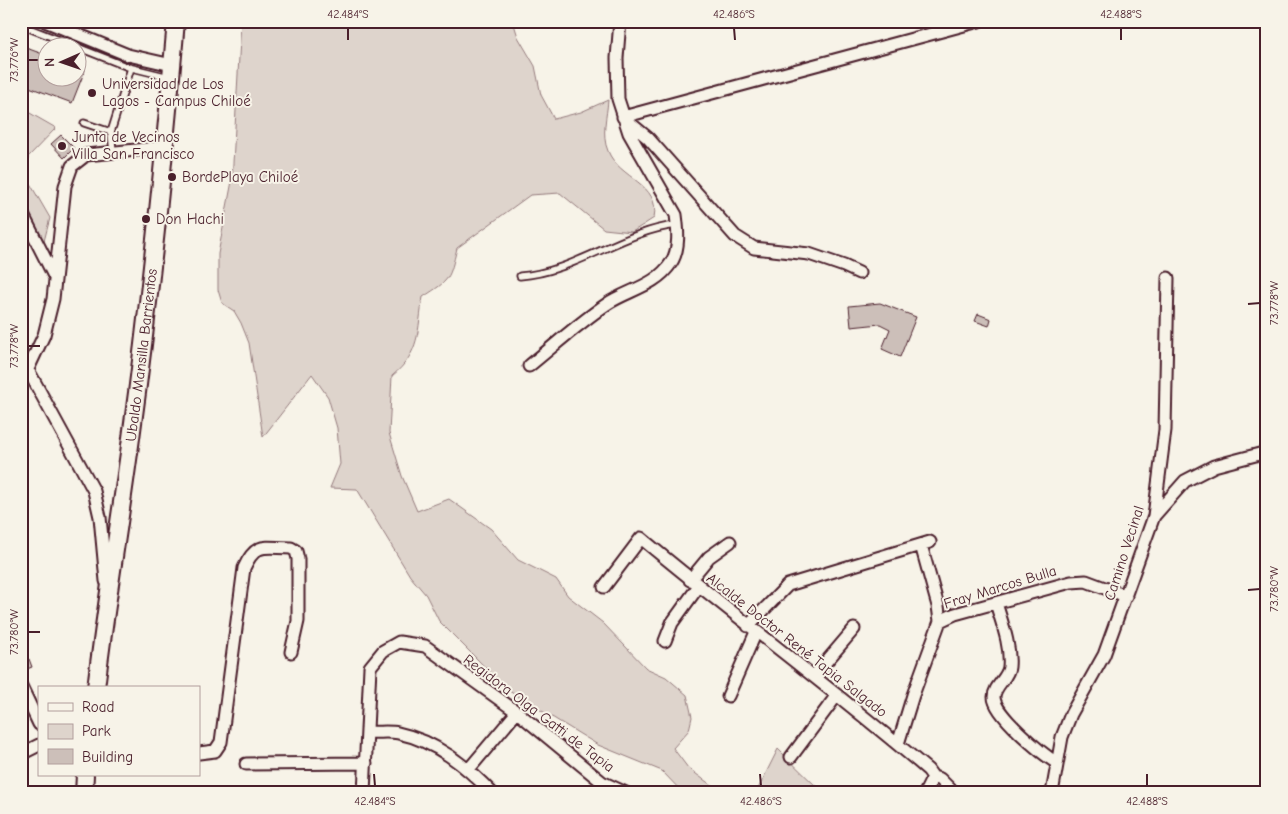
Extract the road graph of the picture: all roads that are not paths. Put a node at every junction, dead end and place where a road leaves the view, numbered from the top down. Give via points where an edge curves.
1 (45, 21) edge
2 (176, 21) edge
3 (620, 21) edge
4 (978, 21) edge
5 (21, 25) edge
6 (131, 68) junction
7 (172, 71) junction
8 (623, 117) junction
9 (84, 123) dead end
10 (111, 132) junction
11 (166, 147) junction
12 (113, 153) junction
13 (21, 212) edge
14 (678, 225) junction
15 (859, 274) dead end
16 (520, 276) dead end
17 (55, 278) junction
18 (1168, 278) dead end
19 (21, 357) edge
20 (529, 366) dead end
21 (28, 369) junction
22 (1267, 452) edge
23 (1154, 516) junction
24 (730, 542) dead end
25 (694, 583) junction
26 (604, 587) dead end
27 (107, 594) junction
28 (1126, 596) junction
29 (996, 603) junction
30 (940, 621) junction
31 (752, 629) junction
32 (854, 629) dead end
33 (665, 642) dead end
34 (291, 652) dead end
35 (814, 676) junction
36 (21, 686) edge
37 (96, 686) edge
38 (837, 695) junction
39 (728, 696) dead end
40 (517, 712) junction
41 (38, 722) edge
42 (367, 732) junction
43 (898, 744) junction
44 (38, 746) edge
45 (200, 753) edge
46 (21, 754) edge
47 (792, 757) dead end
48 (366, 762) junction
49 (1057, 763) junction
50 (246, 764) dead end
51 (469, 769) junction
52 (85, 776) edge
53 (933, 777) junction
54 (84, 793) edge
55 (364, 793) edge
56 (492, 793) edge
57 (626, 793) edge
58 (925, 793) edge
59 (954, 793) edge
60 (1052, 793) edge

1 - 7 street
2 - 7 street, Ubaldo Mansilla Barrientos
3 - 8 street via 618,100
4 - 8 street
5 - 6 lane
6 - 7 lane
6 - 10 lane
7 - 11 street, Ubaldo Mansilla Barrientos
8 - 14 street via 676,215
8 - 15 street via 648,138 735,236 754,248 809,254
9 - 10 lane
10 - 12 lane
11 - 12 street
11 - 27 street, Ubaldo Mansilla Barrientos via 131,438
12 - 17 street via 82,157 68,174
13 - 17 street
14 - 16 lane via 626,240 555,270
14 - 20 street via 672,262 662,274 608,304
17 - 21 street via 44,335
18 - 23 street, Camino Vecinal via 1165,430
19 - 21 street
21 - 27 street via 94,491 100,517
22 - 23 street via 1214,466 1186,481
23 - 28 street, Camino Vecinal
24 - 25 street via 709,557
25 - 26 street, Alcalde Doctor René Tapia Salgado via 641,538
25 - 31 street, Alcalde Doctor René Tapia Salgado
25 - 33 street
27 - 37 street, Ubaldo Mansilla Barrientos
28 - 29 street, Fray Marcos Bulla via 1086,581 1071,582
28 - 49 street, Camino Vecinal via 1104,655 1071,714 1062,736
29 - 30 street, Fray Marcos Bulla
29 - 49 street via 1006,637 1009,670 994,695 995,703 1030,742
30 - 31 street via 925,544 793,582 779,592
30 - 43 street
31 - 35 street, Alcalde Doctor René Tapia Salgado
31 - 39 street
32 - 35 street
34 - 45 street via 298,621 296,551 291,548 257,548 250,553 244,568 221,742 215,751
35 - 38 street, Alcalde Doctor René Tapia Salgado
36 - 41 street
38 - 43 street, Alcalde Doctor René Tapia Salgado
38 - 47 street
40 - 42 street, Regidora Olga Gatti de Tapia via 425,646 399,642 387,648 370,668
40 - 51 street
40 - 57 street, Regidora Olga Gatti de Tapia via 602,782
42 - 48 street
42 - 51 street via 397,733 414,738 433,745
43 - 53 street, Alcalde Doctor René Tapia Salgado
44 - 46 street
48 - 50 street
48 - 55 street
49 - 60 street, Camino Vecinal
51 - 56 street
52 - 54 street
53 - 58 street
53 - 59 street, Alcalde Doctor René Tapia Salgado via 940,779

